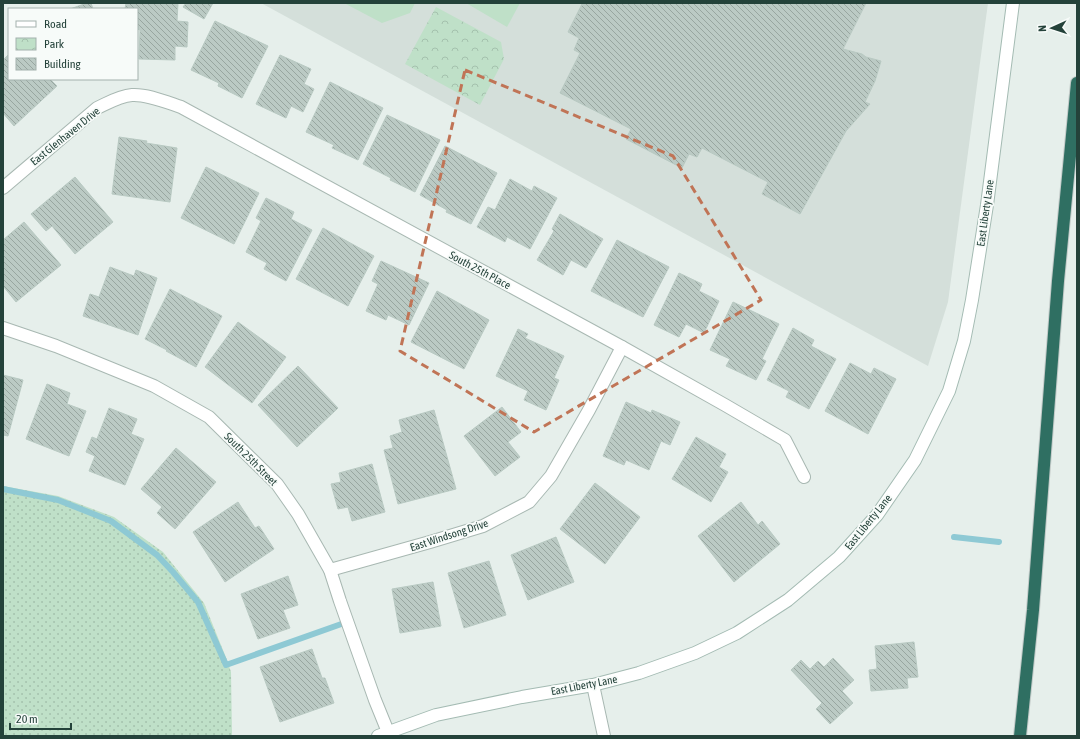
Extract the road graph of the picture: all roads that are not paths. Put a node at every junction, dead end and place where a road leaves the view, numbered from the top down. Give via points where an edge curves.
1 (1013, 3) edge
2 (1077, 84) edge
3 (132, 95) joint
4 (3, 188) edge
5 (3, 328) edge
6 (622, 347) junction
7 (804, 477) dead end
8 (330, 570) junction
9 (593, 685) junction
10 (383, 734) edge
11 (604, 736) edge
12 (1020, 736) edge

1 - 9 street, East Liberty Lane via 987,205 964,341 948,391 915,460 876,515 839,557 788,600 737,633 694,653 639,673
2 - 12 highway
3 - 4 street, East Glenhaven Drive via 97,108
3 - 6 street, South 25th Place via 157,98 181,106
5 - 8 street, South 25th Street via 56,346 154,386 209,417 277,484 298,514
6 - 7 street, South 25th Place via 785,440
6 - 8 street, East Windsong Drive via 551,476 529,502 483,526
8 - 10 street, South 25th Street via 375,700
9 - 10 street, East Liberty Lane via 472,707
9 - 11 street

